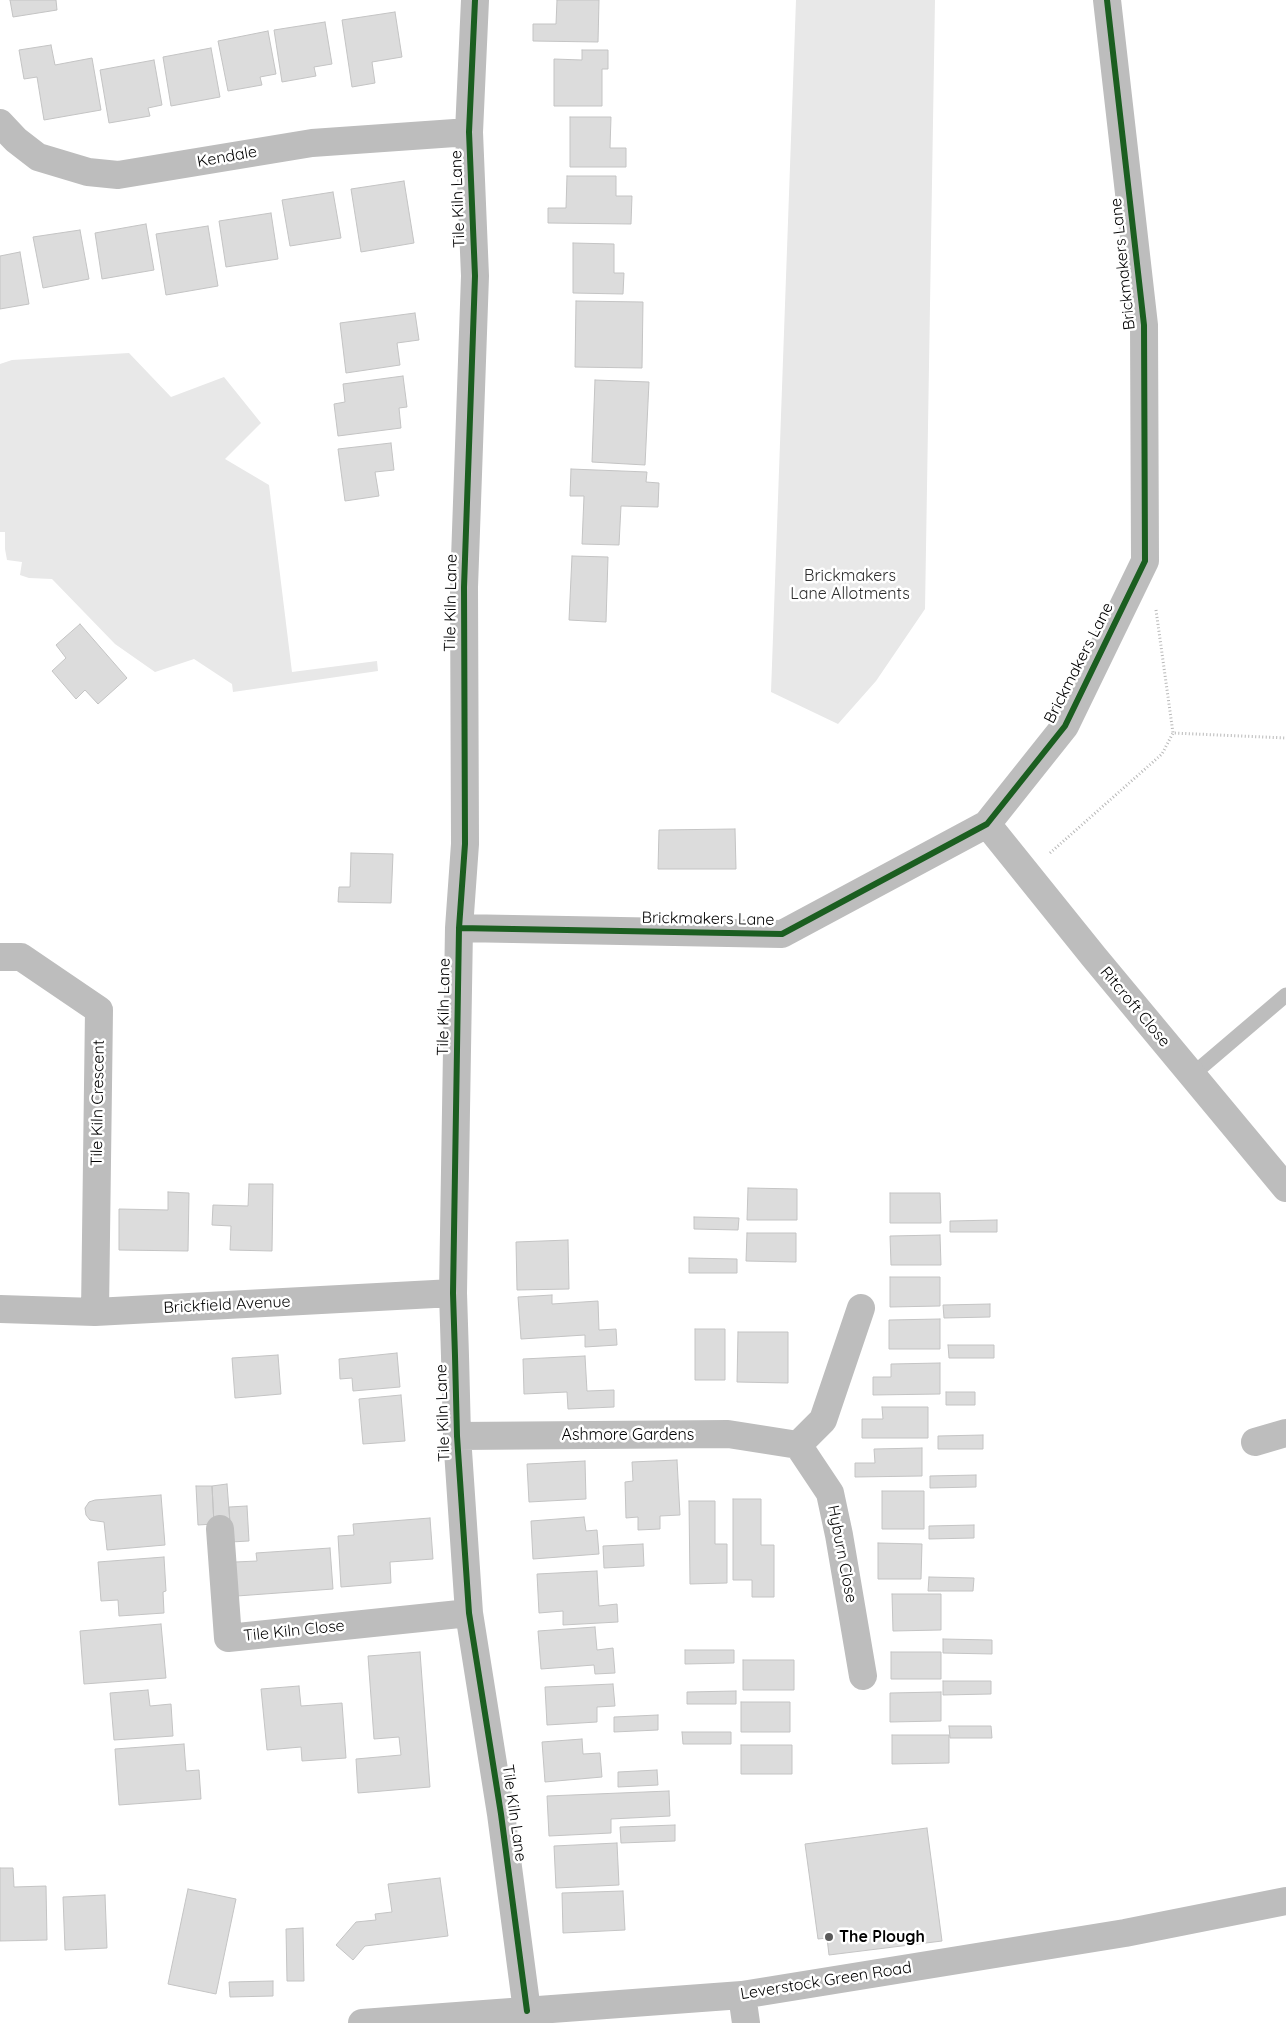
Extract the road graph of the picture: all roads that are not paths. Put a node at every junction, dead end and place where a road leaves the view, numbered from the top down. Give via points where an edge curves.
1 (475, 0) edge
2 (1107, 0) edge
3 (0, 123) edge
4 (469, 132) junction
5 (987, 824) junction
6 (459, 928) junction
7 (0, 957) edge
8 (1286, 995) edge
9 (1192, 1075) junction
10 (1286, 1188) edge
11 (453, 1293) junction
12 (860, 1308) dead end
13 (0, 1309) edge
14 (95, 1312) junction
15 (1286, 1433) edge
16 (457, 1436) junction
17 (1256, 1442) dead end
18 (798, 1445) junction
19 (220, 1529) dead end
20 (469, 1613) junction
21 (863, 1676) dead end
22 (1286, 1901) edge
23 (742, 1995) junction
24 (527, 2011) junction
25 (362, 2023) edge
26 (746, 2023) edge

1 - 4 street, Tile Kiln Lane
2 - 5 street, Brickmakers Lane via 1144,325 1145,561 1065,726
3 - 4 street, Kendale via 38,157 88,172 118,174 312,143
4 - 6 street, Tile Kiln Lane via 475,276 464,587 465,844
5 - 6 street, Brickmakers Lane via 782,934
5 - 9 street, Ritcroft Close
6 - 11 street, Tile Kiln Lane
7 - 14 street, Tile Kiln Crescent via 20,957 99,1010
8 - 9 lane
9 - 10 street, Ritcroft Close
11 - 14 street, Brickfield Avenue
11 - 16 street, Tile Kiln Lane
12 - 18 street via 823,1420
13 - 14 street, Brickfield Avenue
15 - 17 street
16 - 18 street, Ashmore Gardens via 728,1434
16 - 20 street, Tile Kiln Lane
18 - 21 street, Hyburn Close via 830,1493
19 - 20 street, Tile Kiln Close via 228,1638
20 - 24 street, Tile Kiln Lane
22 - 23 street, Leverstock Green Road via 1125,1934
23 - 24 street, Leverstock Green Road
23 - 26 street
24 - 25 street, Leverstock Green Road

